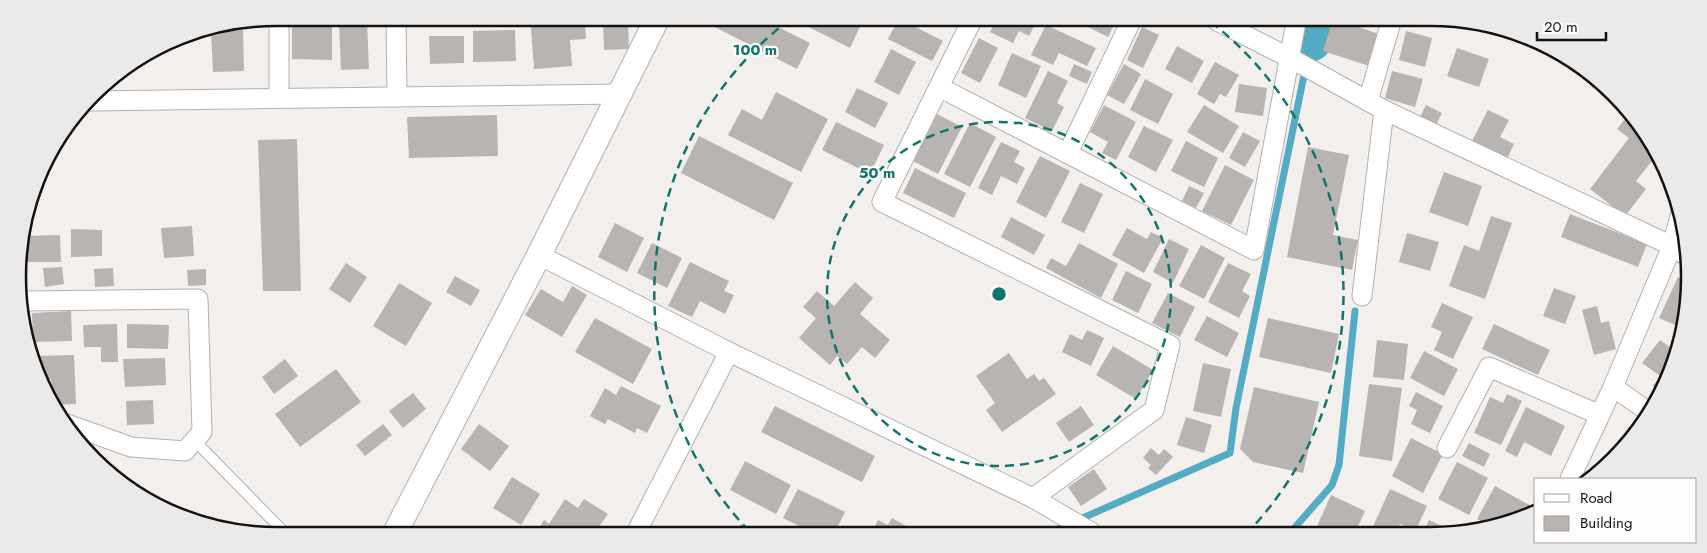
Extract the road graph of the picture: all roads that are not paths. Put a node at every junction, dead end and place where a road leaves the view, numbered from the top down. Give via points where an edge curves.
1 (279, 26) edge
2 (396, 26) edge
3 (654, 26) edge
4 (969, 26) edge
5 (1129, 26) edge
6 (1227, 26) edge
7 (1295, 26) edge
8 (1391, 26) edge
9 (1290, 58) junction
10 (939, 87) junction
11 (620, 94) junction
12 (397, 97) junction
13 (279, 98) junction
14 (99, 101) edge
15 (1376, 106) junction
16 (1068, 153) junction
17 (1678, 250) edge
18 (539, 255) junction
19 (1362, 296) dead end
20 (27, 301) edge
21 (729, 352) junction
22 (1613, 387) junction
23 (1644, 408) edge
24 (1600, 415) junction
25 (77, 428) edge
26 (194, 440) junction
27 (1447, 448) dead end
28 (1570, 478) edge
29 (1033, 498) junction
30 (279, 527) edge
31 (398, 527) edge
32 (639, 527) edge
33 (1082, 527) edge

1 - 13 street
2 - 12 street
3 - 11 street
4 - 10 street
5 - 16 street
6 - 9 street
7 - 9 street
8 - 15 street
9 - 15 street
9 - 16 street via 1254,250
10 - 16 street
10 - 29 street via 882,202 1170,345 1154,410
11 - 12 street
11 - 18 street
12 - 13 street
13 - 14 street
15 - 17 street
15 - 19 street
17 - 22 street
18 - 21 street
18 - 31 street
20 - 26 street via 198,299 202,432
21 - 29 street
21 - 32 street
22 - 23 street
22 - 24 street
24 - 27 street via 1489,367
24 - 28 street
25 - 26 street via 131,447 185,451
26 - 30 lane
29 - 33 street

